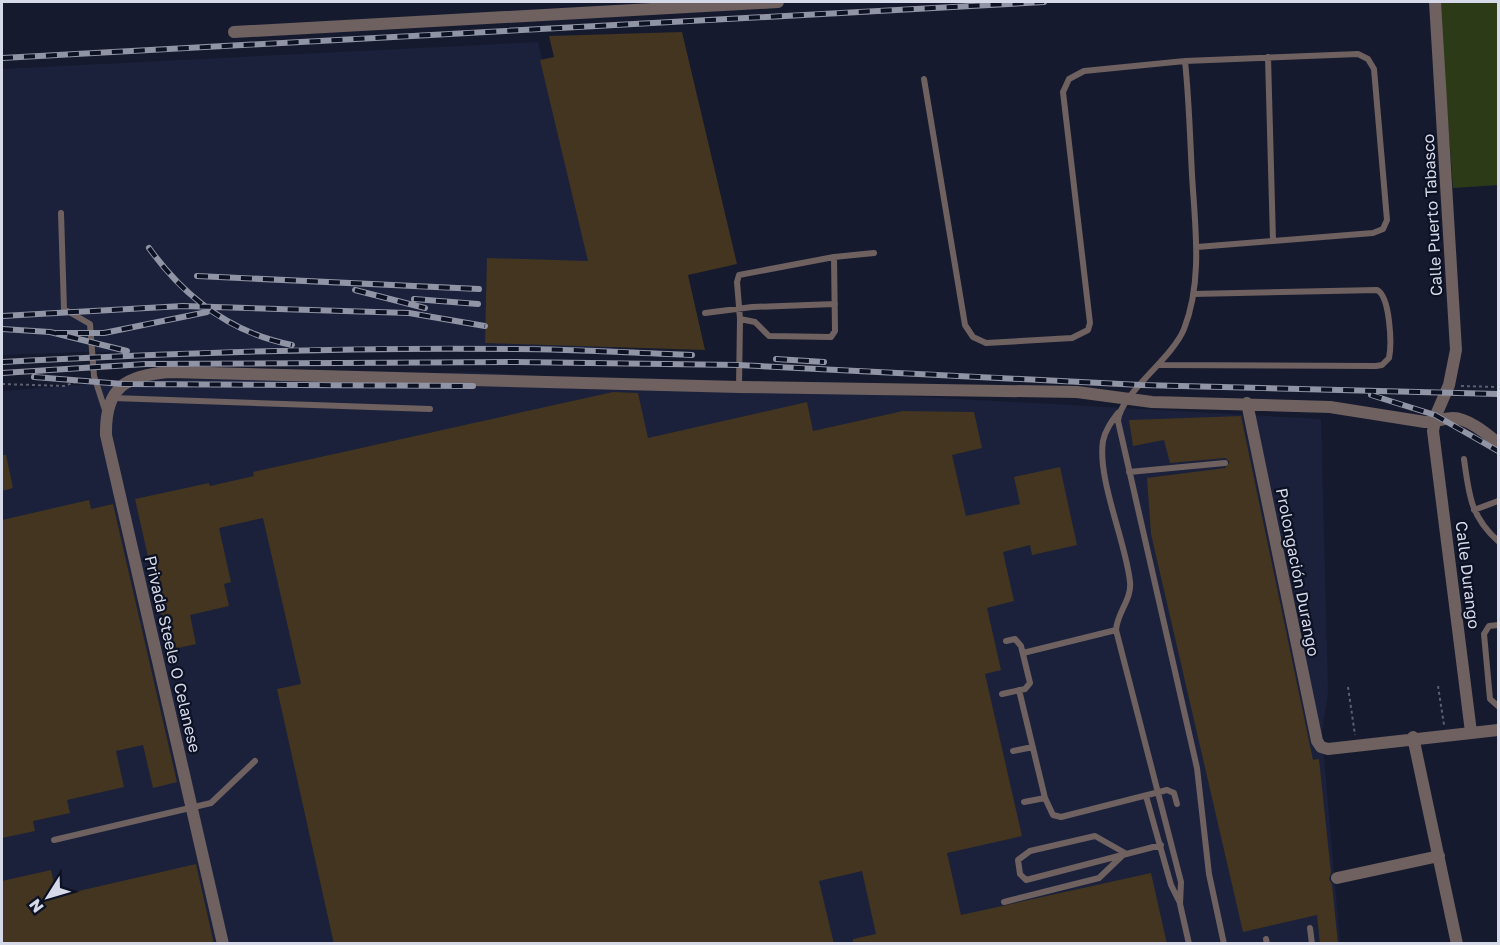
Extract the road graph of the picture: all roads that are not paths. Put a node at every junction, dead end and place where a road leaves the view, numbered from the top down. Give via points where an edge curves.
1 (778, 2) edge
2 (1435, 2) edge
3 (234, 32) dead end
4 (1268, 57) junction
5 (1185, 61) junction
6 (924, 79) dead end
7 (61, 213) dead end
8 (1273, 241) junction
9 (1197, 247) junction
10 (874, 253) dead end
11 (834, 258) junction
12 (1193, 294) junction
13 (835, 304) junction
14 (739, 308) junction
15 (705, 312) dead end
16 (740, 319) junction
17 (1159, 364) junction
18 (738, 387) junction
19 (113, 398) junction
20 (1129, 399) junction
21 (1247, 403) junction
22 (430, 409) dead end
23 (1119, 412) junction
24 (106, 414) junction
25 (1434, 422) junction
26 (1498, 443) edge
27 (1464, 459) dead end
28 (1225, 464) dead end
29 (1129, 472) junction
30 (1498, 501) edge
31 (1474, 510) junction
32 (1498, 541) edge
33 (1498, 625) edge
34 (1116, 630) junction
35 (1006, 641) dead end
36 (1023, 653) junction
37 (1019, 690) junction
38 (1002, 694) dead end
39 (1498, 706) edge
40 (1498, 730) edge
41 (1471, 732) junction
42 (1413, 737) junction
43 (1033, 747) junction
44 (1013, 751) dead end
45 (255, 761) dead end
46 (1158, 792) junction
47 (1146, 796) junction
48 (1045, 798) junction
49 (1024, 802) dead end
50 (1177, 804) dead end
51 (191, 808) junction
52 (54, 840) dead end
53 (1161, 845) junction
54 (1125, 853) junction
55 (1439, 856) junction
56 (1337, 878) dead end
57 (1004, 902) dead end
58 (1180, 904) junction
59 (1310, 928) dead end
60 (223, 944) edge
61 (1189, 944) edge
62 (1224, 944) edge
63 (1312, 944) edge
64 (1457, 944) edge

1 - 3 street
2 - 25 street, Calle Puerto Tabasco via 1456,350 1449,385
4 - 5 lane
4 - 8 lane
4 - 8 lane via 1358,54 1372,64 1387,220 1383,229 1373,233
5 - 6 lane via 1084,72 1065,84 1090,323 1084,334 1072,339 986,343 968,332
5 - 9 lane
7 - 24 lane via 64,309 90,324 94,376
8 - 9 lane
9 - 12 lane
10 - 11 lane
11 - 13 lane
11 - 14 lane via 742,274 737,280
12 - 17 lane via 1183,333
12 - 17 lane via 1377,290 1387,303 1389,358 1376,366
13 - 14 lane
13 - 16 lane via 835,331 829,338 769,336 755,322
14 - 15 lane
14 - 16 lane
16 - 18 lane
17 - 20 lane
18 - 19 street, Privada Steele O Celanese via 170,372 131,379
18 - 20 street via 1077,392
19 - 22 lane
19 - 24 street, Privada Steele O Celanese
20 - 21 street
20 - 23 lane
21 - 25 street via 1330,407
21 - 42 street, Prolongación Durango via 1317,741 1328,749
23 - 29 lane
23 - 34 lane via 1105,432 1103,450 1130,581
24 - 51 street, Privada Steele O Celanese via 106,435
25 - 26 street via 1457,419
25 - 41 street, Calle Durango
27 - 31 lane
28 - 29 lane
29 - 62 lane via 1197,768 1209,874
30 - 31 lane
31 - 32 lane
33 - 39 lane via 1489,626 1484,634 1490,699
34 - 36 lane
34 - 46 lane
35 - 36 lane via 1018,641
36 - 37 lane via 1030,683
37 - 38 lane
37 - 43 lane
40 - 41 street
41 - 42 street
42 - 55 street
43 - 44 lane
43 - 48 lane
45 - 51 lane via 211,804
46 - 47 lane
46 - 50 lane via 1172,791
46 - 58 lane via 1180,882
47 - 48 lane via 1061,817 1050,813
47 - 53 lane
48 - 49 lane
51 - 52 lane
51 - 60 street, Privada Steele O Celanese
53 - 54 lane
53 - 58 lane
54 - 54 lane via 1095,836 1030,850 1020,856 1018,863 1026,880
54 - 57 lane via 1099,878
55 - 56 street
55 - 64 street
58 - 61 lane
59 - 63 lane

